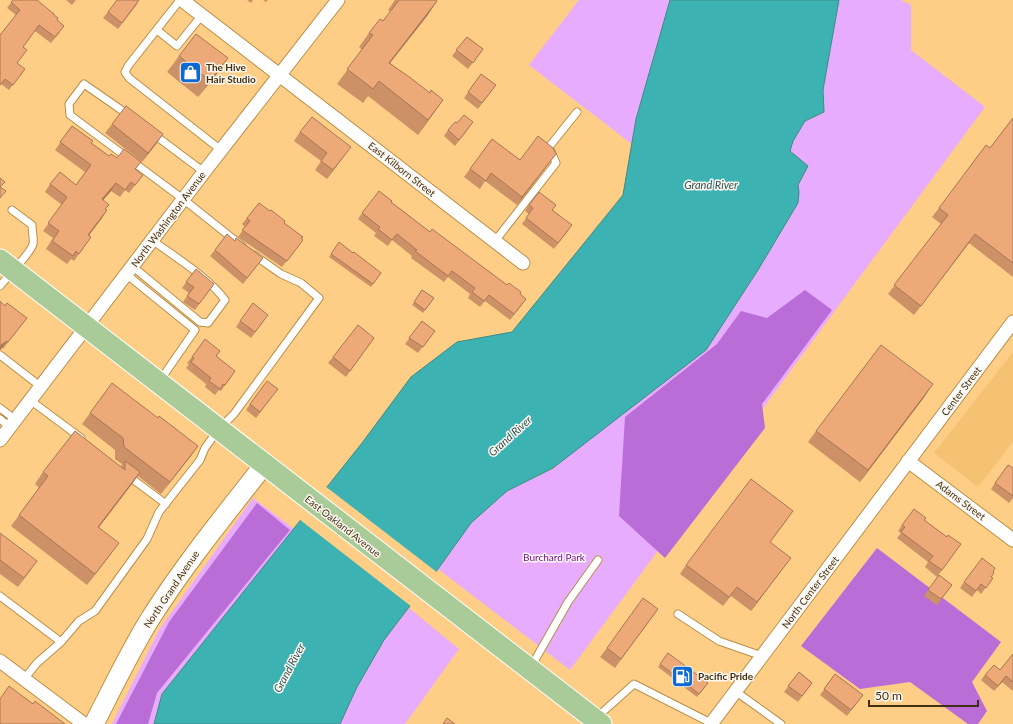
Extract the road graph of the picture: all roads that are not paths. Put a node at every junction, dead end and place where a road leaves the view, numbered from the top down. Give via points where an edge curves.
1 (181, 0) edge
2 (338, 0) edge
3 (202, 15) junction
4 (157, 30) junction
5 (280, 75) junction
6 (577, 112) dead end
7 (221, 150) junction
8 (204, 172) junction
9 (183, 200) junction
10 (12, 210) dead end
11 (152, 240) junction
12 (495, 242) junction
13 (523, 264) dead end
14 (6, 265) edge
15 (129, 270) junction
16 (0, 286) edge
17 (1013, 322) edge
18 (86, 326) junction
19 (0, 355) edge
20 (159, 383) junction
21 (40, 386) junction
22 (30, 400) junction
23 (0, 408) edge
24 (9, 422) edge
25 (218, 430) junction
26 (0, 440) edge
27 (89, 444) edge
28 (908, 461) junction
29 (264, 465) junction
30 (124, 472) edge
31 (166, 504) junction
32 (1013, 540) edge
33 (598, 560) dead end
34 (0, 596) edge
35 (678, 614) dead end
36 (61, 642) junction
37 (762, 656) junction
38 (0, 661) edge
39 (530, 669) junction
40 (24, 679) junction
41 (735, 692) junction
42 (598, 722) edge
43 (84, 724) edge
44 (94, 724) edge
45 (711, 724) edge
46 (781, 724) edge

1 - 3 street, East Kilborn Street
1 - 4 lane
2 - 5 street, North Washington Avenue
3 - 4 lane via 177,46
3 - 5 street, East Kilborn Street
4 - 7 lane via 128,66 126,72 129,78
5 - 7 street, North Washington Avenue
5 - 12 street, East Kilborn Street
6 - 12 lane via 549,147 556,163
7 - 8 street, North Washington Avenue
8 - 9 street, North Washington Avenue
8 - 9 lane via 84,84 69,104 70,115
9 - 11 street, North Washington Avenue
9 - 25 lane via 239,244 281,274 301,283 318,298 234,414
10 - 14 lane via 32,225 33,242 24,259
11 - 15 street, North Washington Avenue
11 - 15 lane via 220,292 225,300 222,305 208,323 200,322
12 - 13 street, East Kilborn Street
14 - 16 lane
14 - 18 main road, East Oakland Avenue
15 - 18 street, North Washington Avenue
15 - 20 lane via 195,330
17 - 28 street, Center Street
18 - 20 main road, East Oakland Avenue
18 - 21 street, North Washington Avenue
19 - 21 lane
20 - 25 main road, East Oakland Avenue
21 - 22 street, North Washington Avenue
22 - 24 street, North Washington Avenue
22 - 27 lane
23 - 24 lane
24 - 26 street, North Washington Avenue
25 - 29 main road, East Oakland Avenue
25 - 31 lane via 200,460
28 - 32 street, Adams Street
28 - 37 street, North Center Street
29 - 39 main road, East Oakland Avenue
29 - 44 street, North Grand Avenue via 183,569 154,612
30 - 31 lane
31 - 36 lane via 159,512 147,539 95,611 79,621
33 - 39 lane via 568,602
34 - 36 lane
35 - 37 lane via 719,641
36 - 40 lane via 37,663
37 - 41 street, North Center Street
38 - 40 street
39 - 42 main road, East Oakland Avenue
40 - 43 street
41 - 45 street, North Center Street
41 - 46 lane
42 - 45 lane via 634,684

